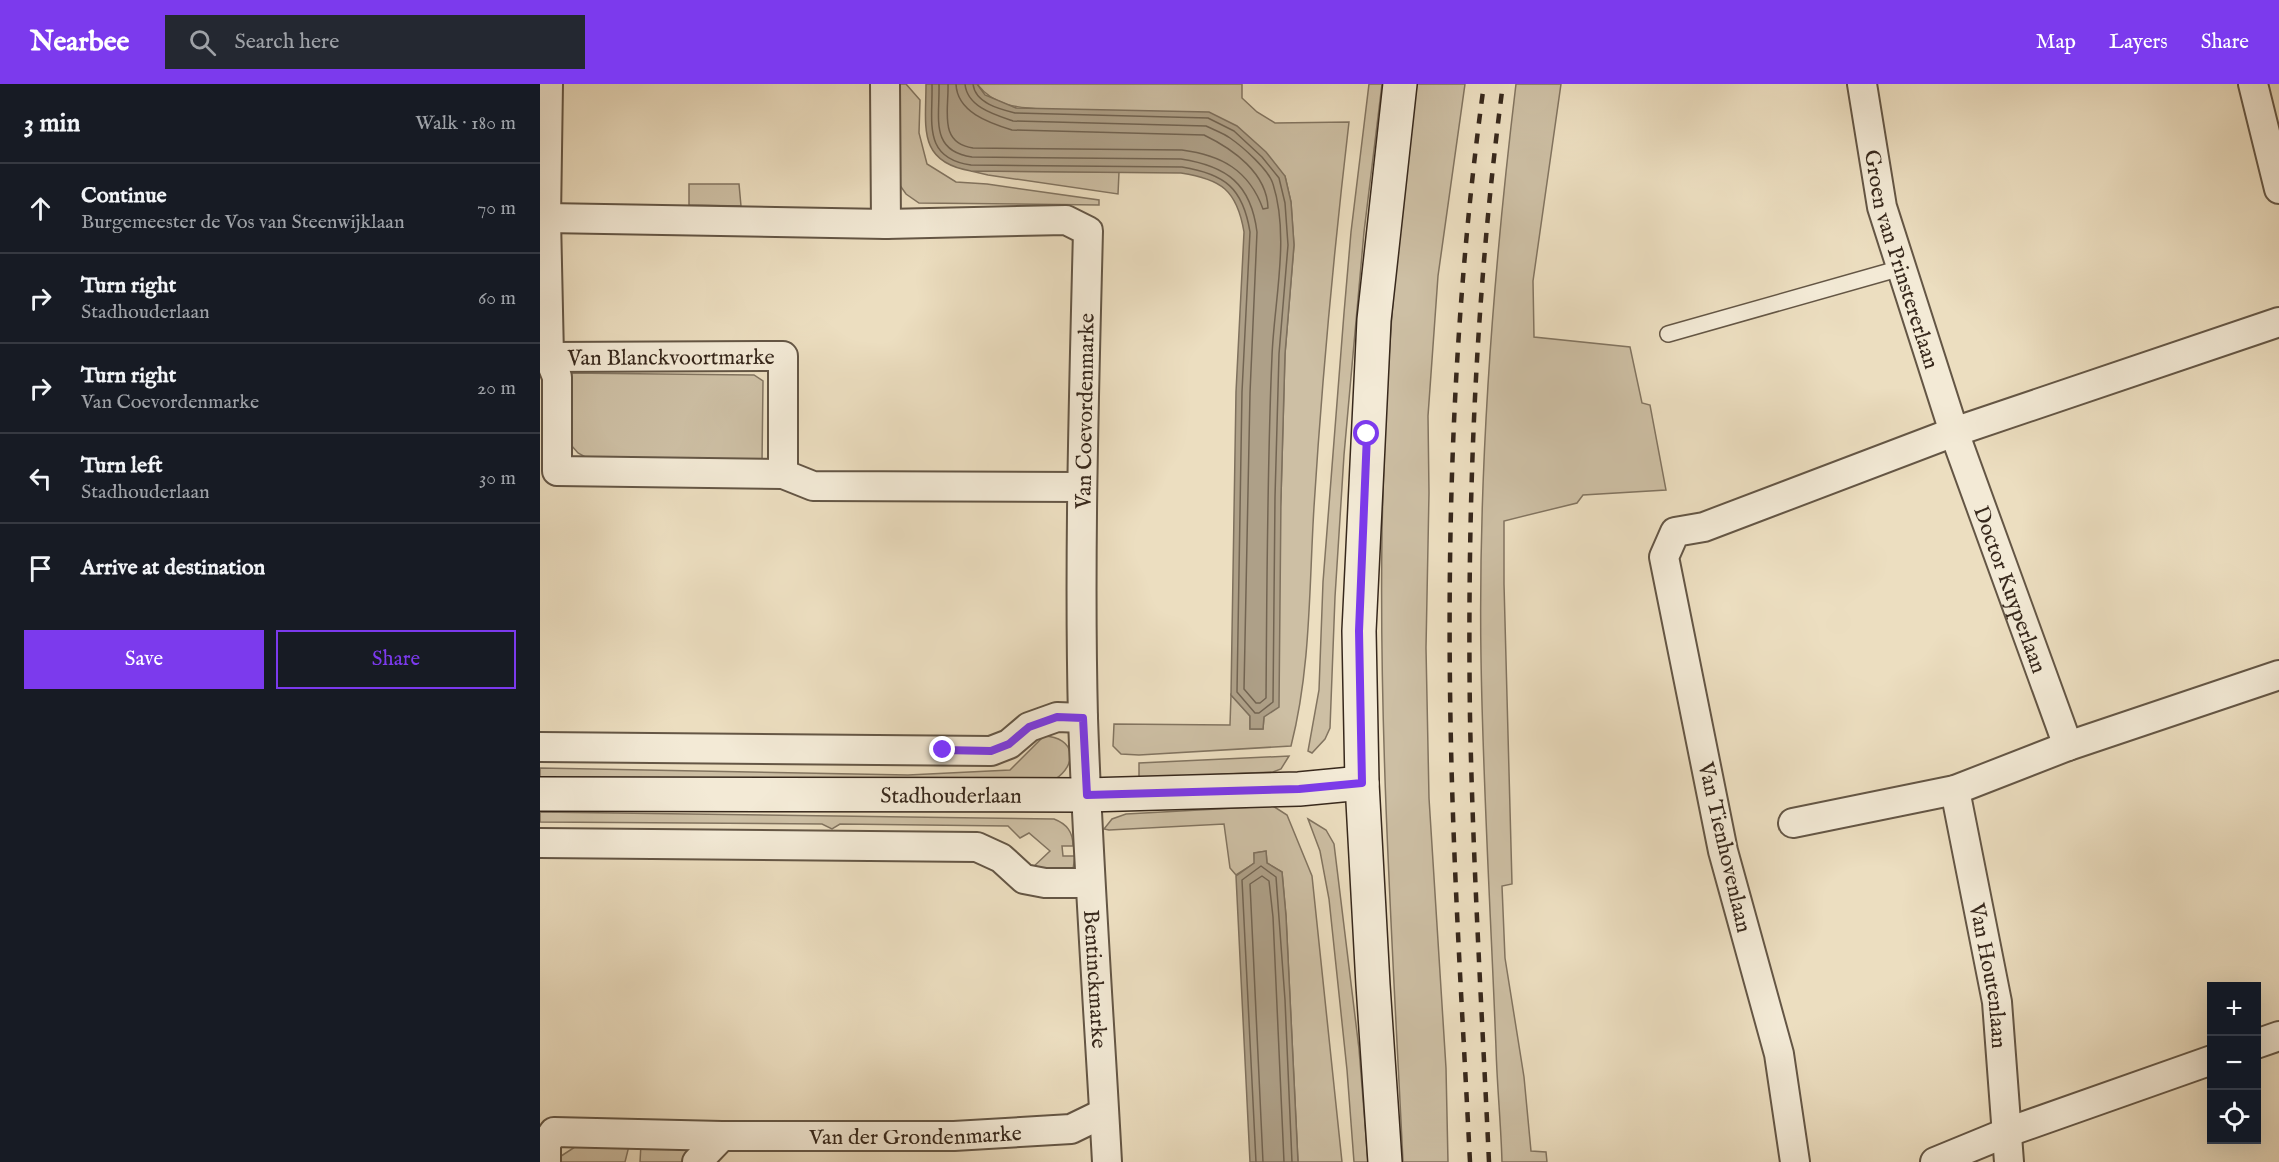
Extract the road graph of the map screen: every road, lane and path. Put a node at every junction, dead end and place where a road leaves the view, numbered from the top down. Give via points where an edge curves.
1 (548, 84) edge
2 (885, 84) edge
3 (1400, 84) edge
4 (1862, 84) edge
5 (2253, 84) edge
6 (2279, 189) edge
7 (546, 218) junction
8 (886, 224) junction
9 (1901, 267) junction
10 (2279, 322) edge
11 (1668, 334) dead end
12 (549, 357) junction
13 (1954, 432) junction
14 (783, 474) junction
15 (1082, 487) junction
16 (2279, 675) edge
17 (1083, 718) junction
18 (2068, 746) junction
19 (540, 747) edge
20 (1362, 783) junction
21 (1955, 790) junction
22 (540, 794) edge
23 (1087, 795) junction
24 (1793, 823) dead end
25 (540, 843) edge
26 (1089, 884) junction
27 (2279, 1036) edge
28 (2261, 1042) edge
29 (2207, 1061) edge
30 (1104, 1113) junction
31 (2008, 1132) junction
32 (722, 1136) junction
33 (546, 1162) edge
34 (697, 1162) edge
35 (1107, 1162) edge
36 (1385, 1162) edge
37 (1795, 1162) edge
38 (1935, 1162) edge
39 (2009, 1162) edge

1 - 7 street, Van Blanckvoortmarke
2 - 8 street
3 - 20 street via 1379,266 1368,422 1359,631
4 - 9 street, Groen van Prinstererlaan via 1882,207
5 - 6 street
7 - 8 street, Van Coevordenmarke
7 - 12 street, Van Blanckvoortmarke
8 - 15 street, Van Coevordenmarke via 1066,220 1088,231
9 - 11 lane
9 - 13 street, Groen van Prinstererlaan
10 - 13 street
12 - 14 street, Van Blanckvoortmarke via 557,377 556,471
12 - 14 street, Van Blanckvoortmarke via 783,356
13 - 18 street, Doctor Kuyperlaan
13 - 37 street, Van Tienhovenlaan via 1704,527 1675,532 1664,557 1723,851 1779,1054
14 - 15 street, Van Blanckvoortmarke via 813,486
15 - 17 street, Van Coevordenmarke
16 - 18 street
17 - 19 street, Stadhouderlaan via 1057,717 1029,727 1009,744 991,751
17 - 23 street, Van Coevordenmarke
18 - 21 street
20 - 23 street, Stadhouderlaan via 1299,789
20 - 36 street
21 - 24 street
21 - 31 street, Van Houtenlaan via 1997,1002
22 - 23 street, Stadhouderlaan
23 - 26 street, Bentinckmarke
25 - 26 street via 977,847 1001,858 1024,879
26 - 30 street, Bentinckmarke
27 - 28 street
29 - 31 street
30 - 32 street, Van der Grondenmarke via 1071,1129 954,1136
30 - 35 street, Bentinckmarke
31 - 38 street
31 - 39 street, Van Houtenlaan
32 - 33 street, Van der Grondenmarke via 554,1132 546,1143
32 - 34 street

